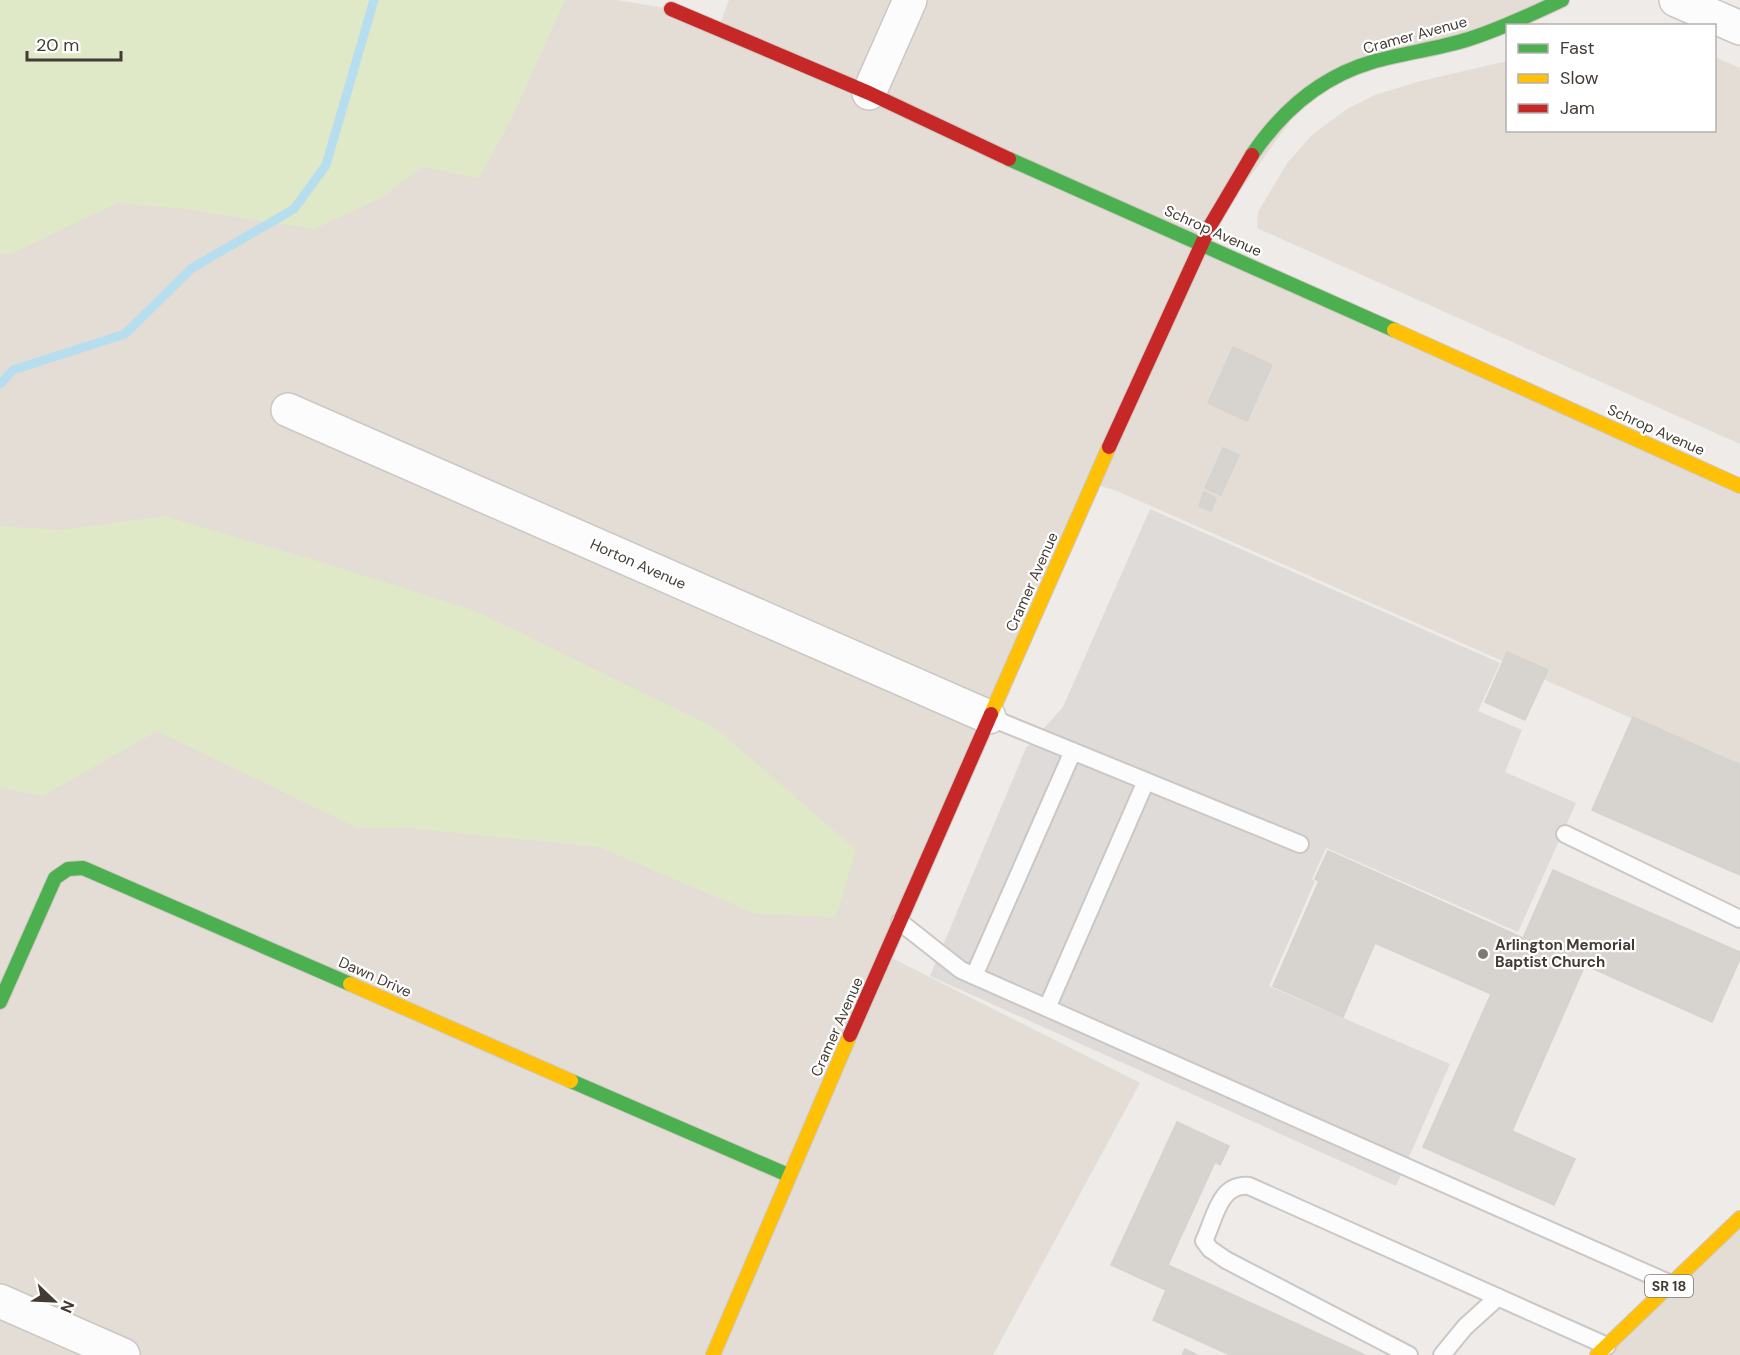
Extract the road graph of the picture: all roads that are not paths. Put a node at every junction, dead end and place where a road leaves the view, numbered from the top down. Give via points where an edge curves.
1 (910, 0) edge
2 (1562, 0) edge
3 (1676, 0) edge
4 (664, 4) edge
5 (1509, 24) edge
6 (1506, 25) edge
7 (1740, 28) edge
8 (869, 93) junction
9 (1202, 243) junction
10 (288, 410) dead end
11 (1740, 486) edge
12 (989, 717) junction
13 (1072, 751) junction
14 (1146, 781) junction
15 (1565, 834) dead end
16 (1300, 844) dead end
17 (1740, 919) edge
18 (900, 922) junction
19 (974, 976) junction
20 (0, 1002) edge
21 (1047, 1008) junction
22 (788, 1175) junction
23 (1740, 1218) edge
24 (1671, 1284) junction
25 (1498, 1297) junction
26 (0, 1301) edge
27 (1602, 1350) edge
28 (123, 1355) edge
29 (713, 1355) edge
30 (1409, 1355) edge
31 (1442, 1355) edge

1 - 8 street
2 - 5 street, Cramer Avenue
3 - 7 street
4 - 8 street, Schrop Avenue
6 - 9 street, Cramer Avenue via 1467,39 1379,59 1314,88 1259,143
8 - 9 street, Schrop Avenue via 970,142
9 - 11 street, Schrop Avenue
9 - 12 street, Cramer Avenue
10 - 12 street, Horton Avenue
12 - 13 lane
12 - 18 street, Cramer Avenue
13 - 14 lane
13 - 19 lane
14 - 16 lane
14 - 21 lane
15 - 17 lane
18 - 19 lane
18 - 22 street, Cramer Avenue
19 - 21 lane
20 - 22 street, Dawn Drive via 55,878 68,869 83,868
21 - 24 lane
22 - 29 street, Cramer Avenue
23 - 24 street, SR 18
24 - 27 street, SR 18
25 - 27 lane
25 - 30 lane via 1249,1186 1237,1185 1226,1191 1204,1241 1210,1249
25 - 31 lane
26 - 28 street

